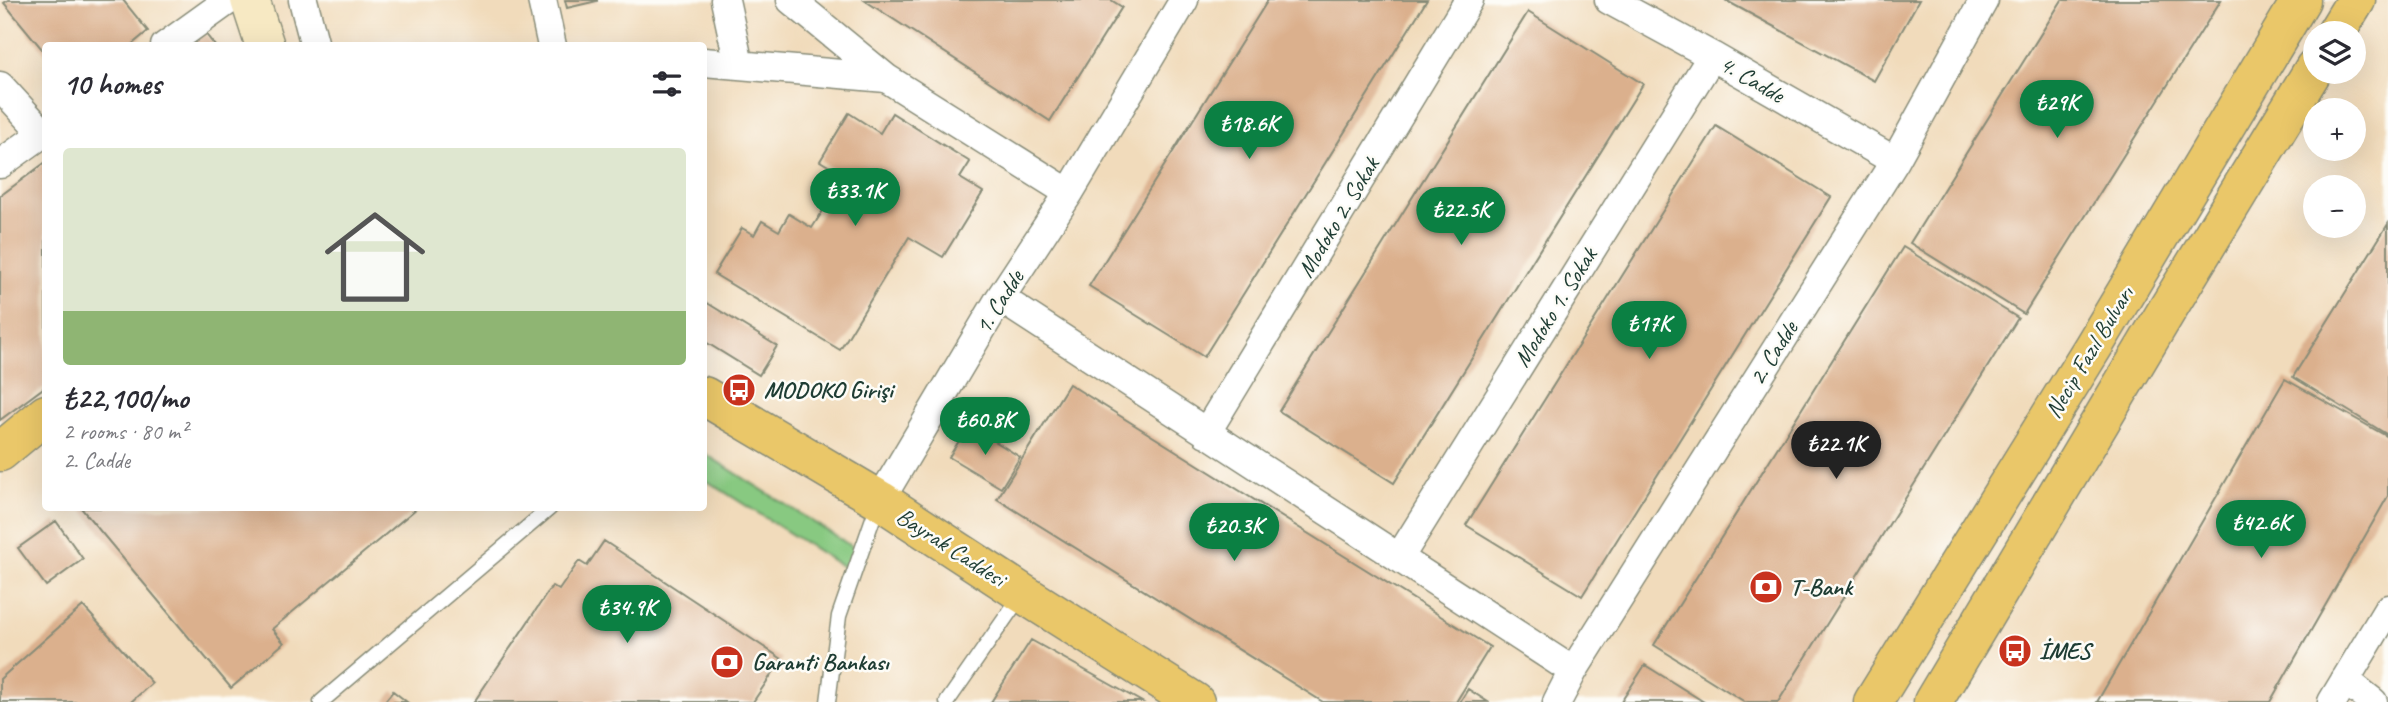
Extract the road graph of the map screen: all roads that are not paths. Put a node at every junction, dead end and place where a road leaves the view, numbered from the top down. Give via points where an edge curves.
1 (229, 0) edge
2 (250, 0) edge
3 (303, 0) edge
4 (542, 0) edge
5 (725, 0) edge
6 (791, 0) edge
7 (1469, 0) edge
8 (1609, 0) edge
9 (1984, 0) edge
10 (2301, 0) edge
11 (2357, 0) edge
12 (1175, 3) edge
13 (2344, 21) edge
14 (171, 42) edge
15 (264, 42) edge
16 (314, 42) edge
17 (551, 42) edge
18 (1712, 56) junction
19 (707, 62) edge
20 (739, 65) junction
21 (886, 78) junction
22 (2305, 84) edge
23 (0, 86) edge
24 (42, 130) edge
25 (42, 133) edge
26 (1895, 161) junction
27 (0, 164) edge
28 (1069, 193) junction
29 (1000, 298) junction
30 (707, 398) edge
31 (42, 417) edge
32 (1206, 433) junction
33 (0, 452) edge
34 (880, 500) junction
35 (546, 511) edge
36 (1399, 558) junction
37 (1022, 593) junction
38 (2388, 610) edge
39 (1573, 671) junction
40 (2339, 691) edge
41 (321, 702) edge
42 (828, 702) edge
43 (947, 702) edge
44 (1195, 702) edge
45 (1557, 702) edge
46 (1873, 702) edge
47 (1933, 702) edge
48 (2373, 702) edge

1 - 14 street
2 - 15 street
3 - 16 street
4 - 17 street
5 - 20 street
6 - 21 street
7 - 32 street, Modoko 2. Sokak
8 - 18 street, 4. Cadde
9 - 26 street, 2. Cadde
10 - 46 main road, Necip Fazıl Bulvarı via 2094,347
11 - 13 main road
12 - 28 street, 1. Cadde
18 - 26 street, 4. Cadde
18 - 36 street, Modoko 1. Sokak
19 - 20 street
20 - 21 street
21 - 28 street
22 - 47 main road, Necip Fazıl Bulvarı
23 - 24 street
25 - 27 street
26 - 39 street, 2. Cadde
28 - 29 street, 1. Cadde
29 - 32 street
29 - 34 street, 1. Cadde
30 - 34 main road, Bayrak Caddesi
31 - 33 main road
32 - 36 street
34 - 37 main road, Bayrak Caddesi
34 - 42 lane, 1. Cadde via 839,616
35 - 41 lane
36 - 39 street
37 - 43 lane
37 - 44 main road, Bayrak Caddesi
38 - 40 street
39 - 45 street, 2. Cadde
40 - 48 street

